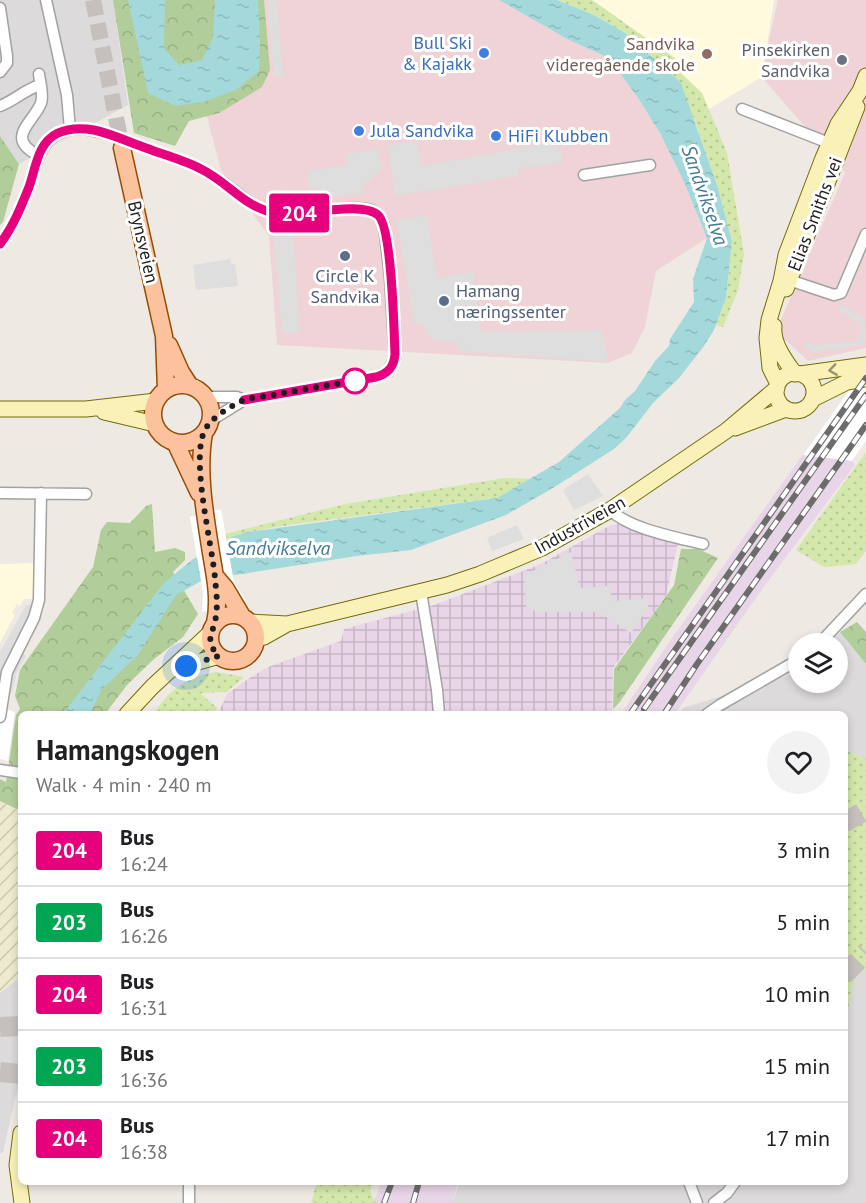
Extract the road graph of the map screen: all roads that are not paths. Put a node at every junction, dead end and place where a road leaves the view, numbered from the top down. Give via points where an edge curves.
1 (46, 0) edge
2 (0, 8) edge
3 (0, 72) edge
4 (863, 84) edge
5 (0, 106) edge
6 (742, 109) dead end
7 (70, 130) junction
8 (835, 145) junction
9 (122, 148) tunnel mouth
10 (38, 155) junction
11 (647, 165) dead end
12 (584, 175) dead end
13 (866, 234) edge
14 (0, 244) edge
15 (789, 280) junction
16 (164, 336) junction
17 (866, 365) edge
18 (798, 374) junction
19 (866, 379) edge
20 (190, 386) junction
21 (778, 386) junction
22 (161, 395) junction
23 (205, 397) junction
24 (813, 399) junction
25 (244, 400) junction
26 (0, 409) edge
27 (86, 409) junction
28 (786, 409) junction
29 (155, 424) junction
30 (207, 427) junction
31 (726, 431) junction
32 (175, 442) junction
33 (41, 493) junction
34 (0, 494) edge
35 (86, 494) dead end
36 (205, 509) junction
37 (610, 510) junction
38 (703, 544) dead end
39 (215, 576) junction
40 (421, 592) junction
41 (866, 594) edge
42 (242, 614) junction
43 (214, 621) junction
44 (287, 624) junction
45 (829, 633) edge
46 (256, 639) junction
47 (219, 656) junction
48 (788, 666) edge
49 (174, 669) junction
50 (131, 711) edge
51 (439, 711) edge
52 (711, 711) edge
53 (1, 712) edge
54 (0, 770) edge
55 (18, 773) edge
56 (18, 1157) edge
57 (18, 1174) edge
58 (19, 1185) edge
59 (189, 1185) edge
60 (690, 1185) edge
61 (733, 1185) edge
62 (21, 1203) edge
63 (189, 1203) edge
64 (697, 1203) edge
65 (714, 1203) edge

1 - 7 street via 68,95
2 - 3 street via 7,63
4 - 8 main road, Elias Smiths vei via 843,116
5 - 10 street via 39,80 42,102 23,130 27,147
6 - 8 street, Elias Smiths vei
7 - 10 street via 57,134
7 - 25 street, bridge via 112,135 201,168 262,211 286,215 356,208 380,217 390,277 395,358 388,372
8 - 15 main road, Elias Smiths vei
8 - 21 main road, Elias Smiths vei via 786,255 769,320 770,368
9 - 16 main road, Brynsveien
10 - 14 street via 15,222
11 - 12 street
13 - 15 street, Elias Smiths vei via 841,293 834,295
15 - 18 main road, Elias Smiths vei via 773,332 781,352
16 - 20 main road, Brynsveien
16 - 22 main road, Brynsveien
17 -> 18 main road
18 - 21 main road via 784,377
18 - 24 main road via 812,385
19 - 24 main road via 847,382
20 - 22 main road via 177,385
20 - 23 main road
21 - 28 main road via 777,398
21 - 31 main road, Industriveien
22 - 27 main road via 145,404
22 - 29 main road via 153,411
23 - 25 street
23 - 30 main road via 210,409
24 - 28 main road via 802,410
25 - 30 street
26 - 27 main road
27 - 29 main road
28 - 31 main road, Industriveien
29 - 32 main road via 161,434
30 - 32 main road via 194,440
30 - 36 main road via 201,449
31 - 37 main road, Industriveien
32 - 36 main road
33 - 34 street
33 - 35 street
33 - 53 street via 39,600 7,672
36 - 39 main road
37 - 38 street via 618,518
37 - 40 main road, Industriveien via 542,548 480,574
39 - 42 main road
39 - 43 main road
40 - 44 main road, Industriveien
40 - 51 street
41 - 45 street
42 - 43 main road
42 - 44 main road, Industriveien
42 - 46 main road via 255,630
43 - 47 main road via 211,646
43 - 49 main road
44 - 46 main road, Industriveien
46 - 47 main road via 252,651 243,659 230,661
47 - 49 main road
48 - 52 street
49 - 50 main road
54 - 55 street
56 - 57 main road
58 - 62 main road
59 - 63 street
60 - 64 street
61 - 65 street

